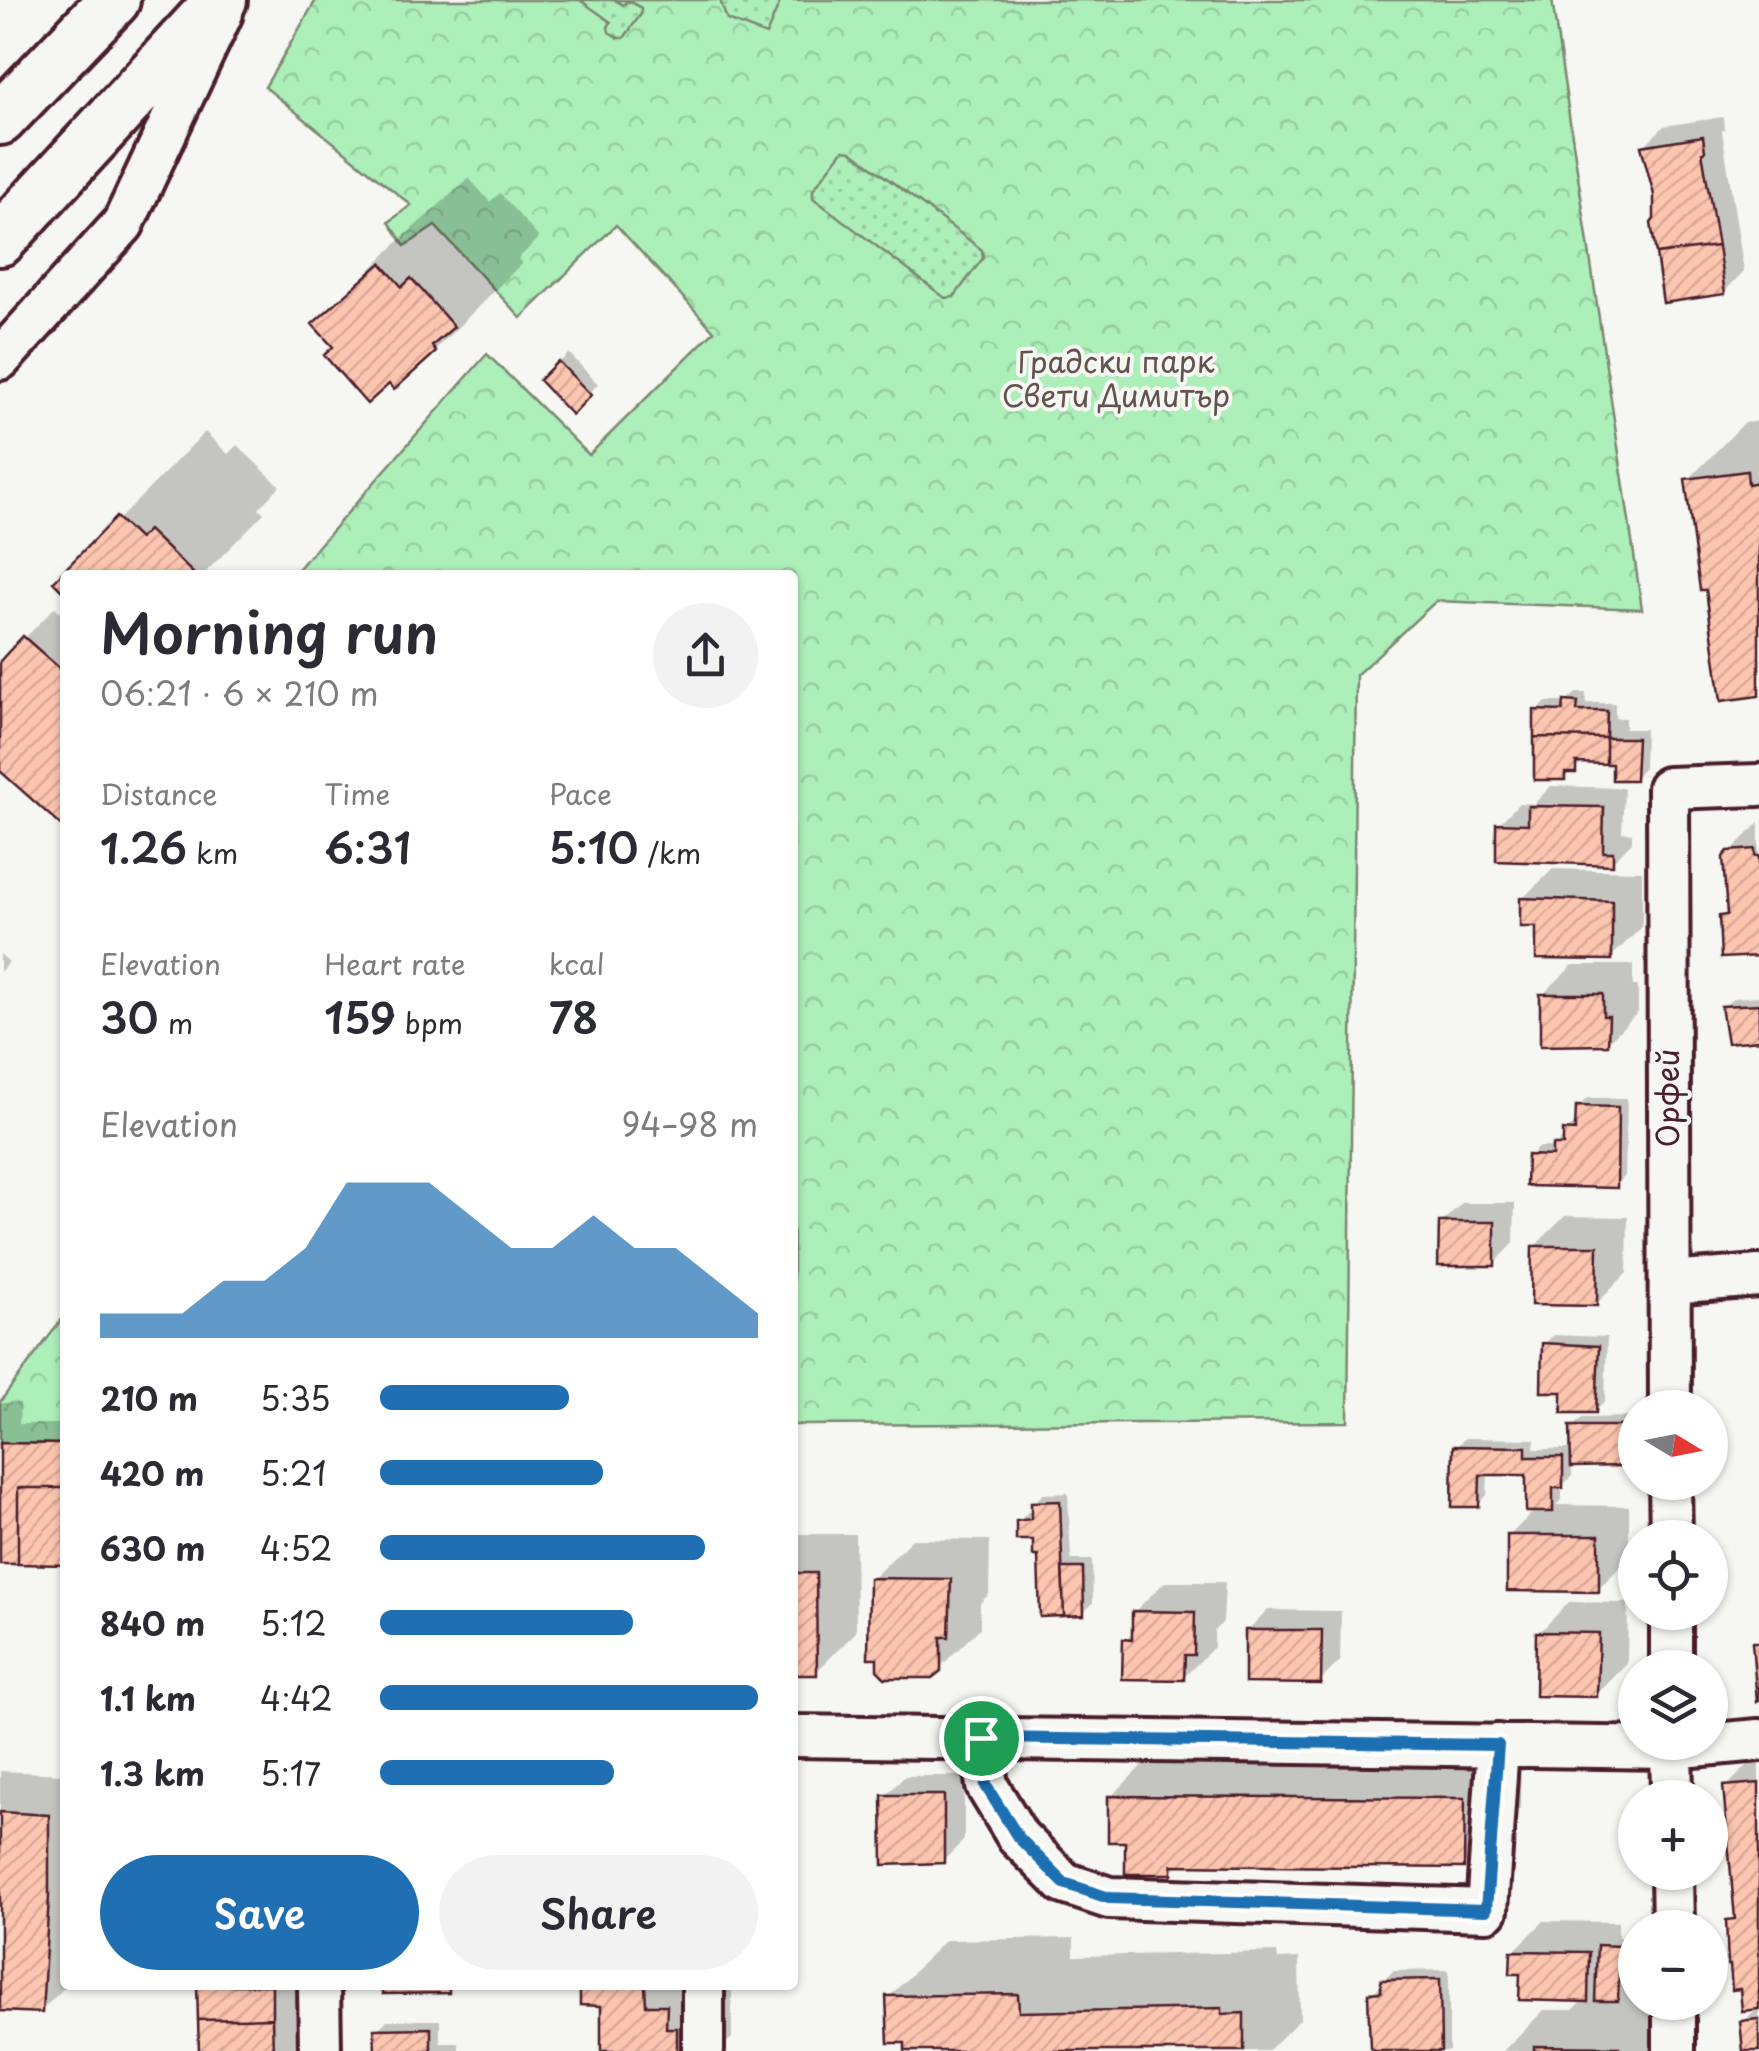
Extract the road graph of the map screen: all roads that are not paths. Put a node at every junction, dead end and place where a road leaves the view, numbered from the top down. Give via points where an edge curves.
1 (114, 0) edge
2 (225, 0) edge
3 (0, 118) edge
4 (0, 240) edge
5 (0, 359) edge
6 (1759, 785) edge
7 (1759, 1276) edge
8 (1670, 1283) junction
9 (1670, 1390) edge
10 (798, 1736) edge
11 (981, 1738) junction
12 (1759, 1740) edge
13 (1728, 1742) edge
14 (1498, 1745) junction
15 (1618, 1745) edge
16 (319, 1990) edge
17 (703, 1990) edge
18 (1674, 2020) edge
19 (320, 2051) edge
20 (703, 2051) edge
21 (1674, 2051) edge

1 - 3 main road
2 - 4 main road
2 - 5 street via 124,224
6 - 8 street, Орфей via 1668,788
7 - 8 street
8 - 9 street, Орфей
10 - 11 street
11 - 14 street
11 - 14 street via 986,1786 1018,1837 1064,1883 1109,1898 1486,1910
12 - 13 street
14 - 15 street
16 - 19 street
17 - 20 street
18 - 21 street

